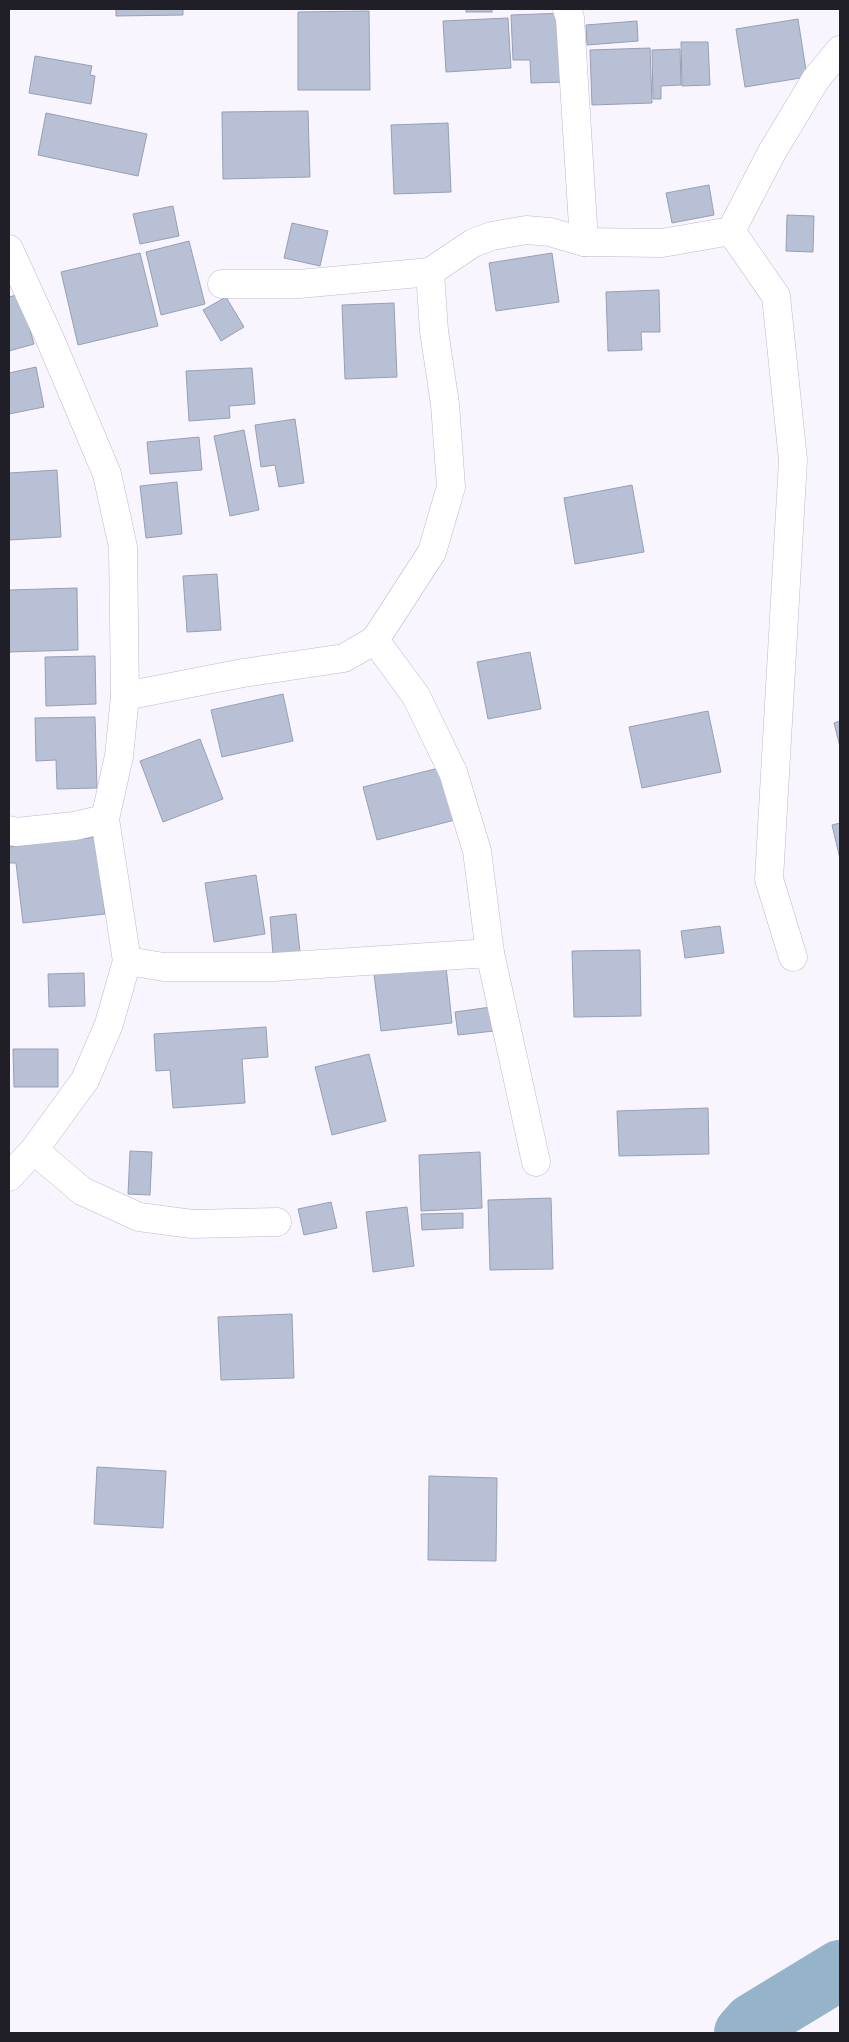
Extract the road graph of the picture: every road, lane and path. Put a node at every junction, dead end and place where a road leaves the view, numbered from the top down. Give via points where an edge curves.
1 (567, 9) edge
2 (840, 50) edge
3 (731, 231) junction
4 (584, 242) junction
5 (9, 249) edge
6 (430, 272) junction
7 (222, 284) dead end
8 (375, 640) junction
9 (125, 696) junction
10 (105, 819) junction
11 (9, 830) edge
12 (490, 953) junction
13 (793, 958) dead end
14 (127, 961) junction
15 (34, 1150) junction
16 (536, 1162) dead end
17 (9, 1177) edge
18 (277, 1222) dead end

1 - 4 street
2 - 3 street via 816,79 772,152
3 - 4 street via 662,243
3 - 13 street via 776,296 793,460 769,879
4 - 6 street via 550,232 526,230 492,236 473,243
5 - 9 street via 107,474 124,548
6 - 7 street via 299,284
6 - 8 street via 451,487 432,552
8 - 9 street via 344,658
8 - 12 street via 416,696 453,772 477,851
9 - 10 street via 119,756
10 - 11 street via 74,826
10 - 14 street
12 - 14 street via 274,967 164,967
12 - 16 street
14 - 15 street via 109,1024 85,1080
15 - 17 street
15 - 18 street via 82,1191 139,1217 192,1224

